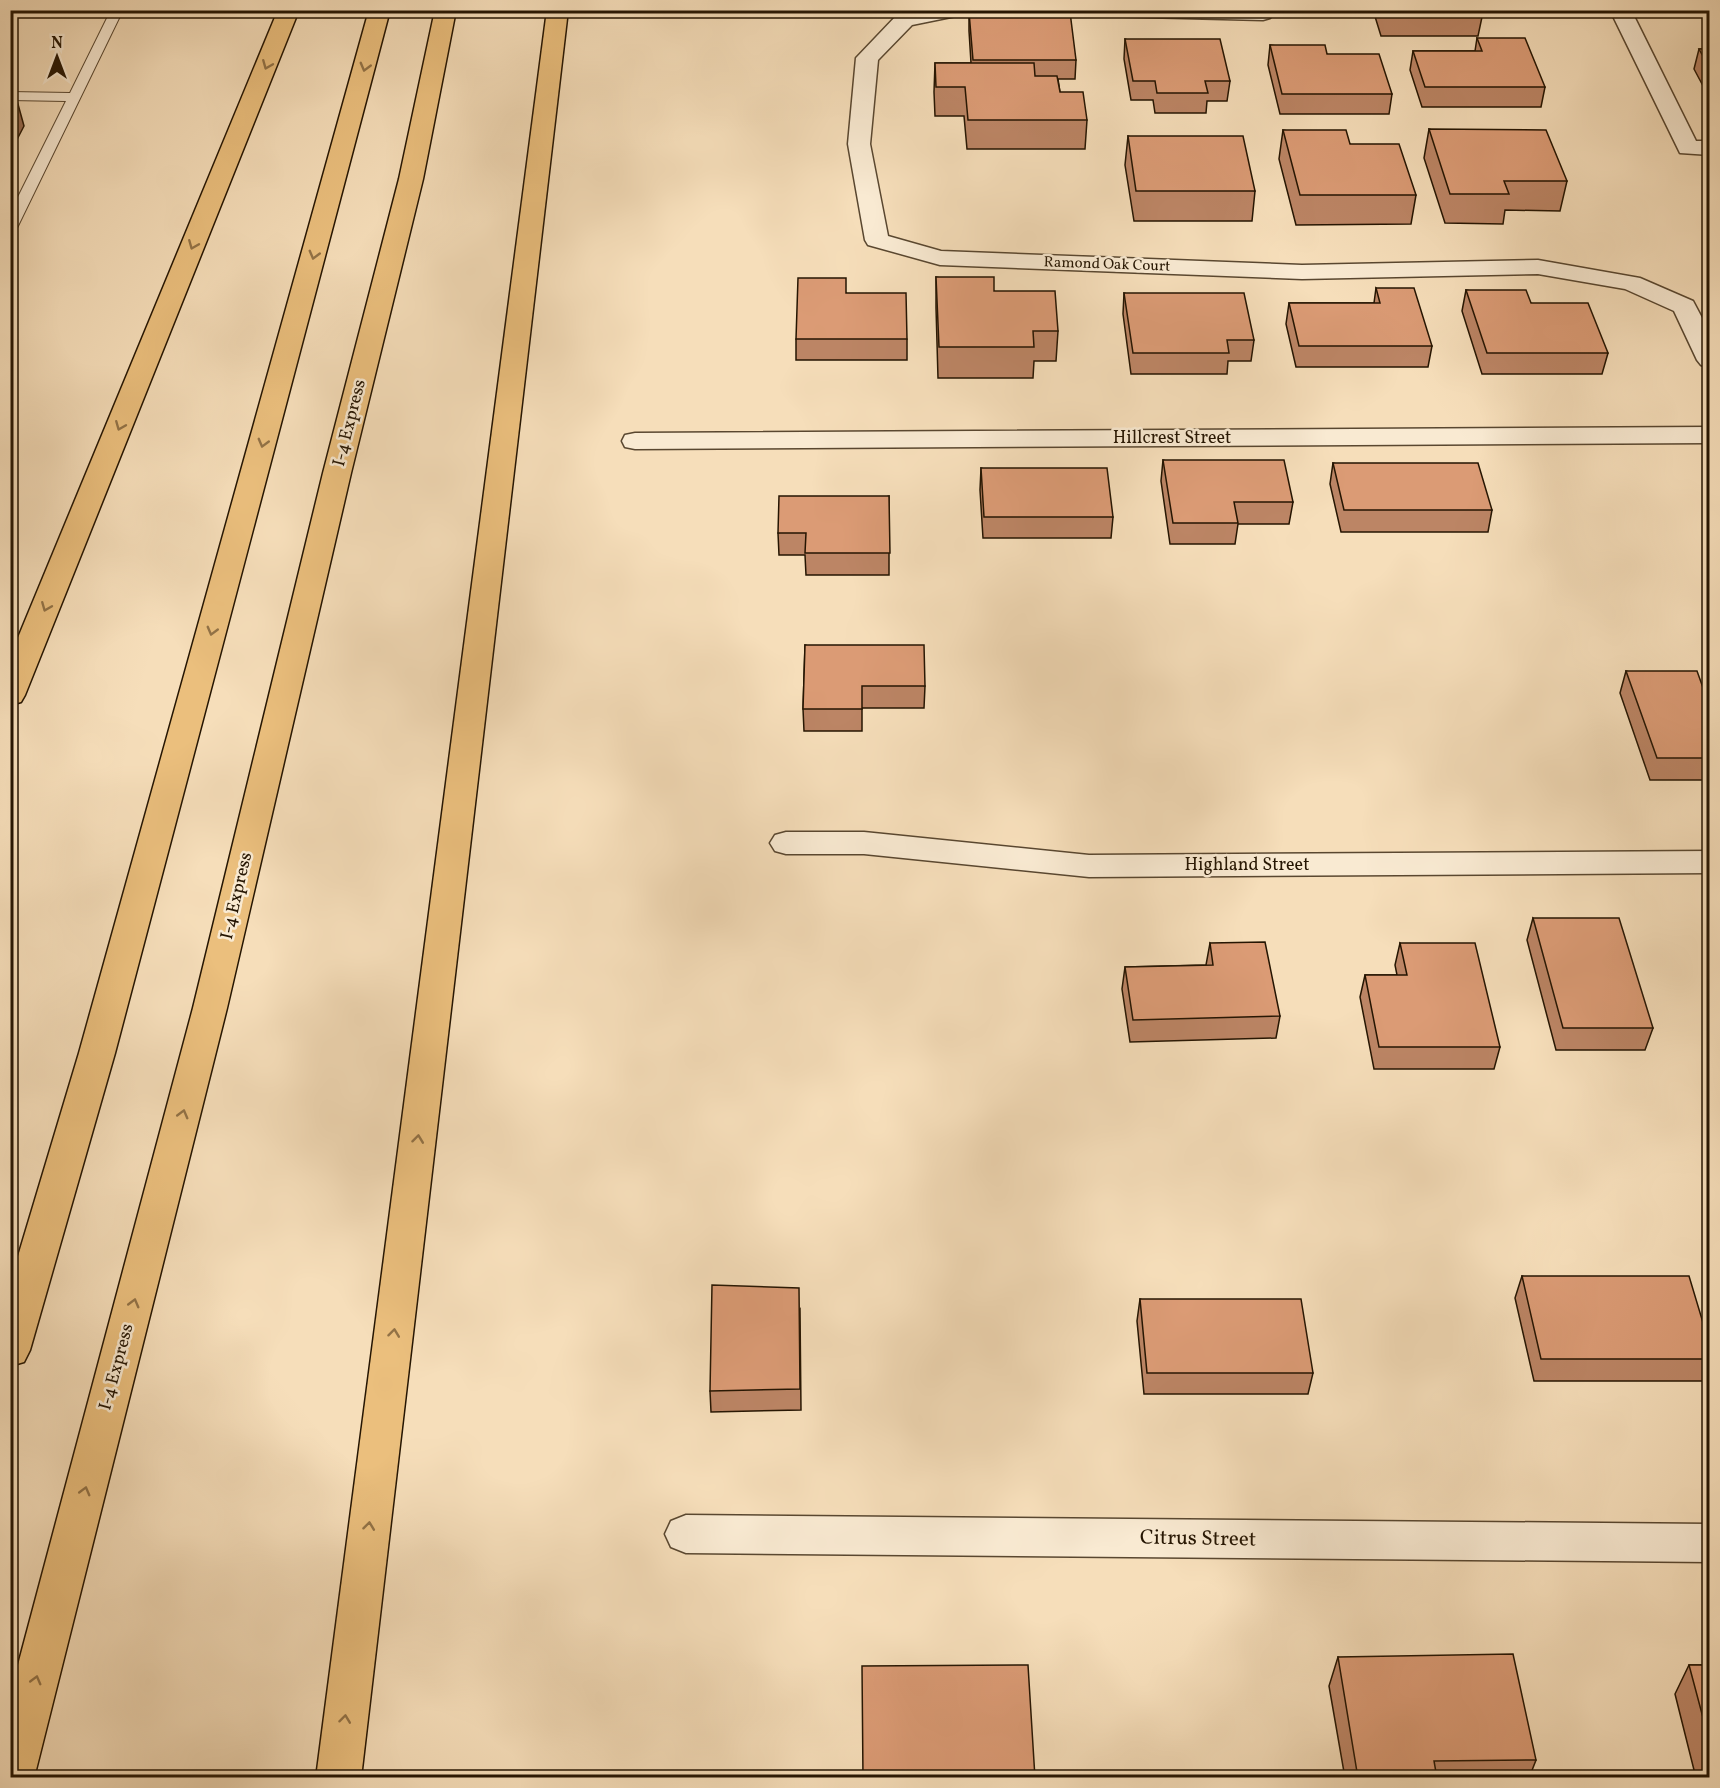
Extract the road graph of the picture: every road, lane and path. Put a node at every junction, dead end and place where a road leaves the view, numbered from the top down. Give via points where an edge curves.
1 (117, 10) edge
2 (289, 10) edge
3 (380, 10) edge
4 (446, 10) edge
5 (558, 10) edge
6 (959, 10) edge
7 (1102, 10) edge
8 (1620, 10) edge
9 (1263, 14) dead end
10 (10, 96) edge
11 (75, 97) junction
12 (1699, 148) edge
13 (10, 228) edge
14 (1710, 360) edge
15 (1710, 435) edge
16 (635, 441) dead end
17 (10, 695) edge
18 (786, 843) dead end
19 (1710, 862) edge
20 (10, 1350) edge
21 (686, 1534) dead end
22 (1710, 1543) edge
23 (11, 1778) edge
24 (338, 1778) edge

1 - 11 lane
2 -> 17 highway
3 -> 20 highway via 100,1042
23 -> 4 highway, I-4 Express via 213,996 411,179
24 -> 5 highway
6 - 14 street, Ramond Oak Court via 905,20 867,58 859,144 877,240 940,258 1302,272 1538,267 1631,283 1684,306
7 - 9 street
8 - 12 street
10 - 11 lane
11 - 13 lane
15 - 16 street, Hillcrest Street
18 - 19 street, Highland Street via 864,843 1089,866
21 - 22 street, Citrus Street

